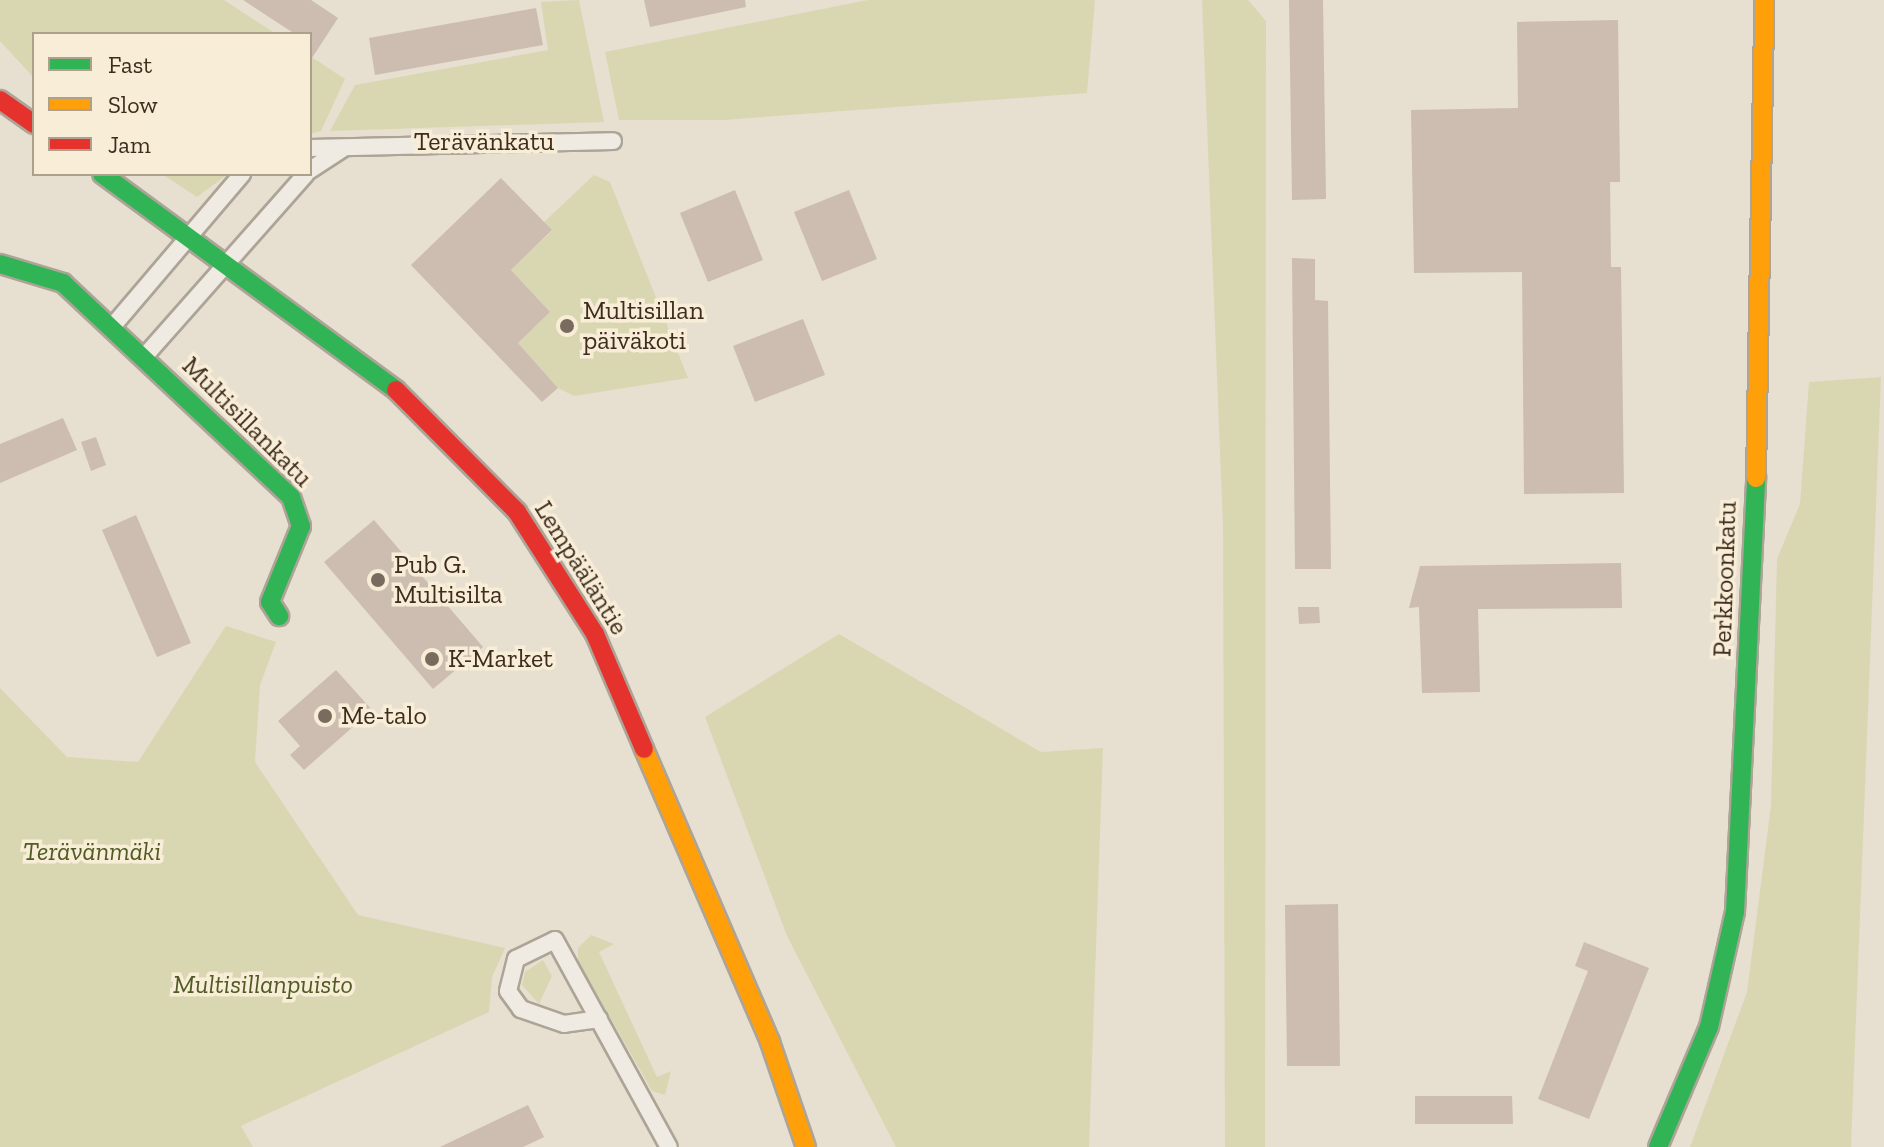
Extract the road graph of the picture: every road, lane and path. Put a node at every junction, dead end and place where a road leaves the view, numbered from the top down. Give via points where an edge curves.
1 (1764, 0) edge
2 (0, 100) edge
3 (32, 123) edge
4 (613, 141) dead end
5 (356, 143) junction
6 (312, 148) edge
7 (312, 170) edge
8 (105, 176) edge
9 (240, 176) edge
10 (305, 176) edge
11 (190, 236) junction
12 (0, 264) edge
13 (229, 264) junction
14 (112, 327) junction
15 (144, 357) junction
16 (279, 616) dead end
17 (599, 1019) junction
18 (669, 1147) edge
19 (806, 1147) edge
20 (1658, 1147) edge

1 - 20 street, Perkkoonkatu via 1763,295 1742,840 1735,912 1709,1027
2 - 3 street
4 - 5 street, Terävänkatu
5 - 6 street, Terävänkatu
5 - 7 street, Terävänkatu
8 - 11 street, Lempääläntie
9 - 11 street
10 - 13 street, Terävänkatu
11 - 13 street, Lempääläntie
11 - 14 street
12 - 14 street, Multisillankatu via 49,274
13 - 15 street, Multisillankatu
13 - 19 street, Lempääläntie via 458,440 551,562 595,634 677,819
14 - 15 street, Multisillankatu
15 - 16 street, Multisillankatu via 291,497 301,515 270,602
17 - 17 street via 555,940 510,966 508,991 521,1009 564,1024
17 - 18 street

